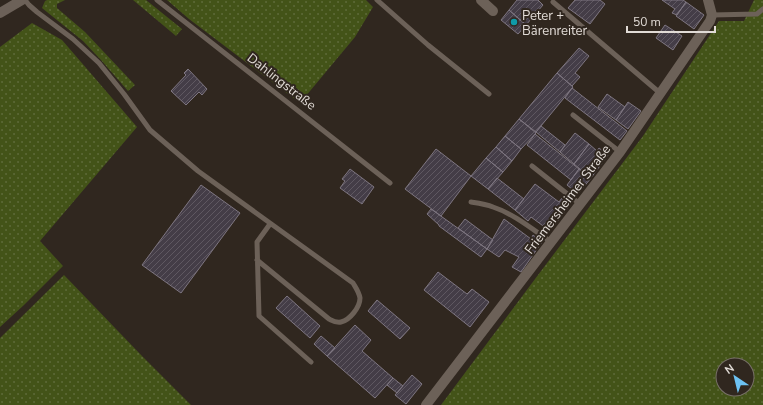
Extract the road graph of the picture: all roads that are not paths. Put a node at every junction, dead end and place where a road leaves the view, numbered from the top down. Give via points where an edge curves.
1 (24, 0) edge
2 (157, 0) edge
3 (376, 0) edge
4 (481, 0) edge
5 (708, 0) edge
6 (553, 2) dead end
7 (763, 9) edge
8 (493, 11) dead end
9 (0, 13) edge
10 (712, 14) junction
11 (660, 93) junction
12 (489, 94) dead end
13 (573, 116) dead end
14 (620, 152) junction
15 (532, 166) dead end
16 (390, 182) dead end
17 (471, 202) dead end
18 (580, 204) junction
19 (270, 224) junction
20 (551, 242) junction
21 (257, 260) junction
22 (311, 362) dead end
23 (426, 405) edge

1 - 9 street
1 - 19 lane via 99,63 150,130 198,171
2 - 16 lane, Dahlingstraße
3 - 12 lane
4 - 8 street
5 - 10 street
6 - 11 lane
7 - 10 lane via 757,14
10 - 11 street, Friemersheimer Straße via 710,21
11 - 14 street, Friemersheimer Straße
13 - 14 lane
14 - 18 street, Friemersheimer Straße
15 - 18 lane
17 - 20 lane via 498,208
18 - 20 street, Friemersheimer Straße
19 - 21 lane via 257,242
19 - 21 lane via 347,278 358,290 359,304 342,322 328,319
20 - 23 street, Friemersheimer Straße
21 - 22 lane via 259,316

